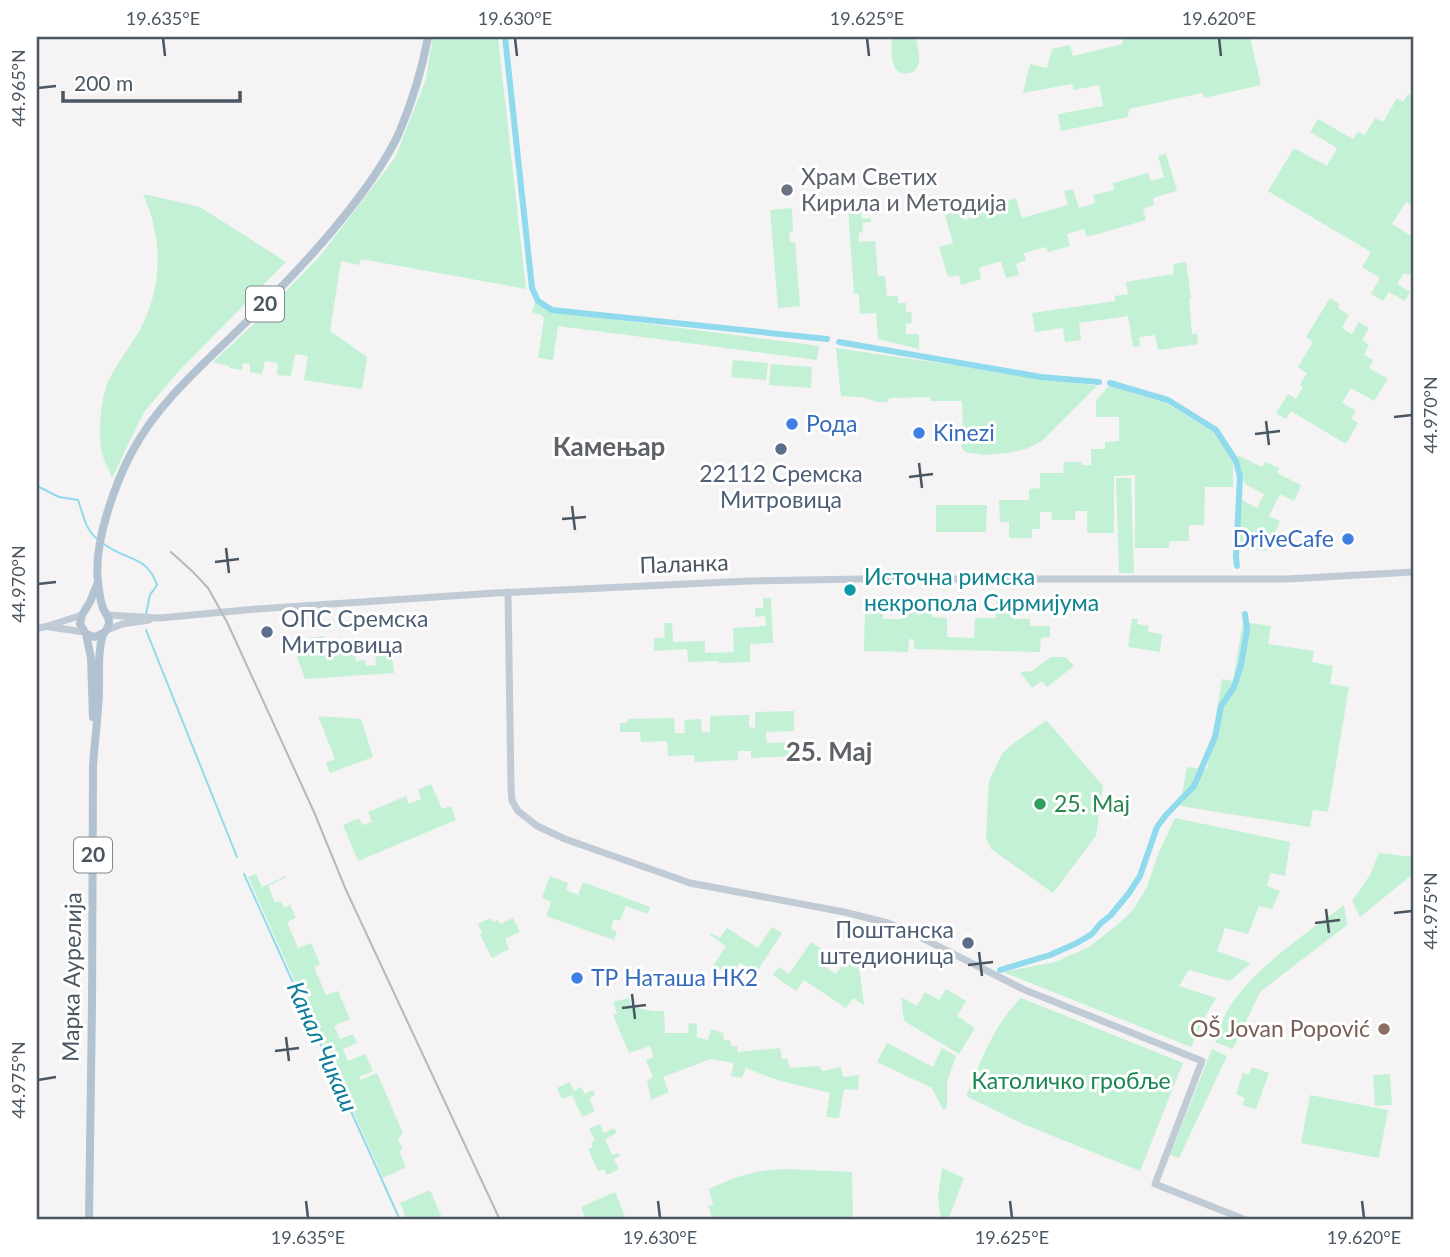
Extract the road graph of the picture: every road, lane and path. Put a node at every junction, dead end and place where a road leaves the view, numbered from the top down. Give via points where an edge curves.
1 (428, 37) edge
2 (1413, 572) edge
3 (98, 582) junction
4 (508, 592) junction
5 (105, 613) junction
6 (84, 614) junction
7 (160, 618) junction
8 (41, 627) edge
9 (105, 632) junction
10 (85, 633) junction
11 (94, 734) junction
12 (89, 1220) edge
13 (1246, 1220) edge

1 - 3 main road, 20 via 405,117 367,187 304,264 186,380 133,450 108,509
2 - 4 main road, Паланка via 1287,579 748,581
3 - 5 main road, 20
3 - 6 main road, 20
4 - 7 main road, Паланка
4 - 13 main road via 511,786 514,806 527,820 585,847 690,883 888,923 1025,990 1202,1061 1155,1184
5 - 6 main road via 94,608
5 - 7 main road, Паланка
5 - 9 main road, 20 via 109,622
6 - 8 main road
6 - 10 main road, 20 via 80,624
7 - 9 main road, Паланка via 122,624
8 - 10 main road
9 - 10 main road via 95,637
9 - 11 main road, Марка Аурелија / 20
10 - 11 main road, Марка Аурелија / 20 via 91,658
11 - 12 main road, Марка Аурелија / 20

